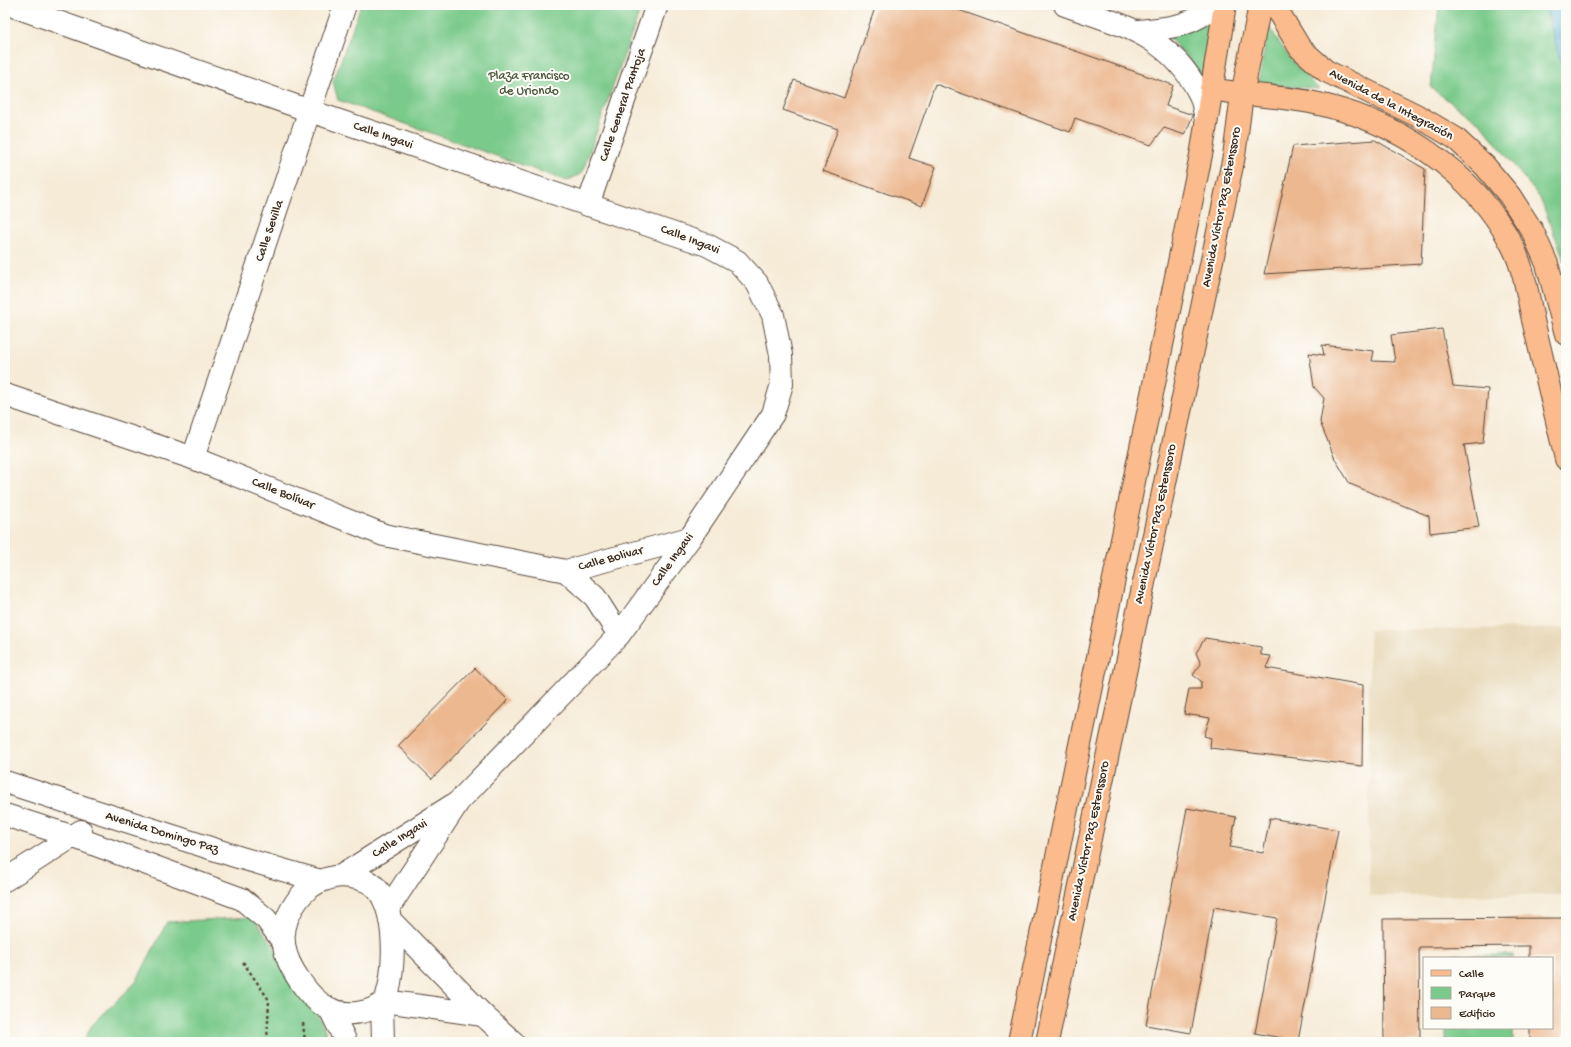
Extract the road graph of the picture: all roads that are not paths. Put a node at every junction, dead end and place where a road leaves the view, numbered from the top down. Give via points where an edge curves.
1 (10, 5) edge
2 (345, 5) edge
3 (657, 5) edge
4 (1065, 5) edge
5 (1215, 5) edge
6 (1225, 5) edge
7 (1260, 5) edge
8 (1274, 5) edge
9 (1138, 31) junction
10 (1211, 89) junction
11 (1242, 94) junction
12 (310, 111) junction
13 (1206, 119) junction
14 (588, 205) junction
15 (1566, 334) edge
16 (5, 395) edge
17 (193, 458) junction
18 (1566, 459) edge
19 (690, 538) junction
20 (566, 571) junction
21 (619, 635) junction
22 (5, 782) edge
23 (459, 801) junction
24 (5, 814) edge
25 (105, 815) junction
26 (74, 836) junction
27 (331, 878) junction
28 (5, 880) edge
29 (389, 914) junction
30 (284, 943) junction
31 (384, 1003) junction
32 (330, 1009) junction
33 (483, 1015) junction
34 (346, 1042) edge
35 (383, 1042) edge
36 (513, 1042) edge
37 (1019, 1042) edge
38 (1047, 1042) edge

1 - 12 street, Calle Ingavi
2 - 12 street, Calle Sevilla
3 - 14 street, Calle General Pantoja
4 - 9 street
5 - 9 street via 1204,15 1181,26
6 - 10 main road
7 - 11 main road, Avenida Víctor Paz Estenssoro
8 - 15 main road, Avenida de la Integración via 1300,48 1326,71 1416,115 1455,138 1485,166 1510,196 1533,232 1547,264
9 - 13 street via 1160,44 1174,57 1199,94
10 - 11 main road, Avenida de la Integración
10 - 13 main road
11 - 18 main road, Avenida de la Integración via 1310,102 1385,127 1449,166 1478,195 1496,217 1514,248 1524,279
11 - 38 main road, Avenida Víctor Paz Estenssoro via 1234,156
12 - 14 street, Calle Ingavi
12 - 17 street, Calle Sevilla
13 - 37 main road via 1201,158
14 - 19 street, Calle Ingavi via 707,244 737,261 757,283 774,315 781,356 782,384 774,414
16 - 17 street, Calle Bolívar
17 - 20 street, Calle Bolívar via 384,535
19 - 20 street, Calle Bolivar
19 - 21 street, Calle Ingavi
20 - 21 street, Calle Bolivar via 595,597
21 - 23 street, Calle Ingavi
22 - 25 street, Avenida Domingo Paz
23 - 27 street, Calle Ingavi
23 - 29 street, Calle Ingavi
24 - 26 street
25 - 26 street
25 - 27 street, Avenida Domingo Paz
26 - 28 street
26 - 30 street via 242,899 266,919
27 - 29 street via 358,878 372,884 382,894
27 - 30 street via 304,892 291,908 285,925
29 - 31 street via 392,978
29 - 33 street
30 - 32 street via 288,960 303,984
31 - 32 street via 353,1014
31 - 33 street
31 - 35 street
32 - 34 street
33 - 36 street

